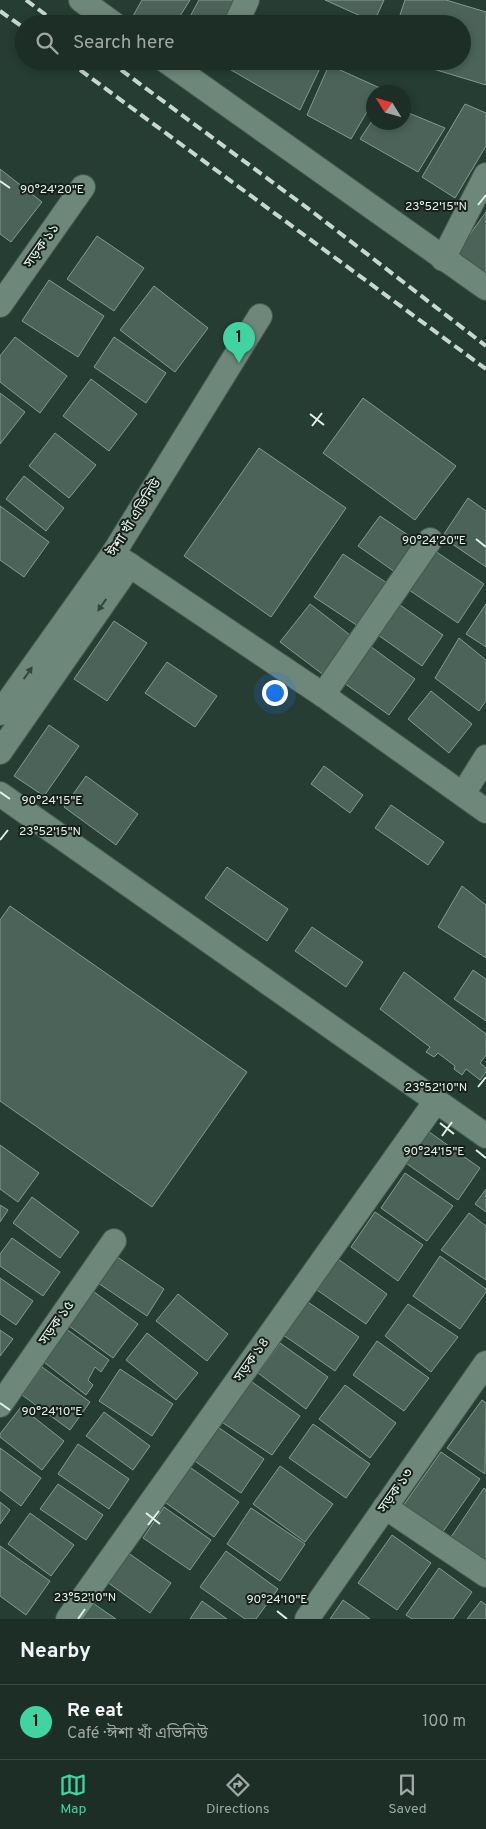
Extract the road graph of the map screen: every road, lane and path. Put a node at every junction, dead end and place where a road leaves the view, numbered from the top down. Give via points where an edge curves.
1 (81, 0) edge
2 (247, 0) edge
3 (102, 15) edge
4 (240, 15) edge
5 (179, 70) edge
6 (486, 175) edge
7 (83, 187) dead end
8 (443, 259) junction
9 (486, 288) edge
10 (0, 305) edge
11 (260, 316) dead end
12 (430, 540) dead end
13 (122, 560) junction
14 (323, 695) junction
15 (0, 713) edge
16 (0, 752) edge
17 (486, 757) edge
18 (0, 794) edge
19 (463, 794) junction
20 (486, 811) edge
21 (436, 1101) junction
22 (486, 1136) edge
23 (114, 1241) dead end
24 (485, 1366) edge
25 (0, 1406) edge
26 (385, 1507) junction
27 (486, 1575) edge
28 (68, 1619) edge
29 (307, 1619) edge

1 - 3 street
2 - 4 street
5 - 8 street
6 - 8 street
7 - 10 street, সড়ক ১১
8 - 9 street
11 - 13 street, ঈশা খাঁ এভিনিউ
12 - 14 street
13 - 14 street
15 -> 13 street, ঈশা খাঁ এভিনিউ
13 -> 16 street
14 - 19 street
17 - 19 street
18 - 21 street
19 - 20 street
21 - 22 street
21 - 28 street, সড়ক ১৪
23 - 25 street, সড়ক ১৫
24 - 26 street, সড়ক ১৩
26 - 27 street
26 - 29 street, সড়ক ১৩

